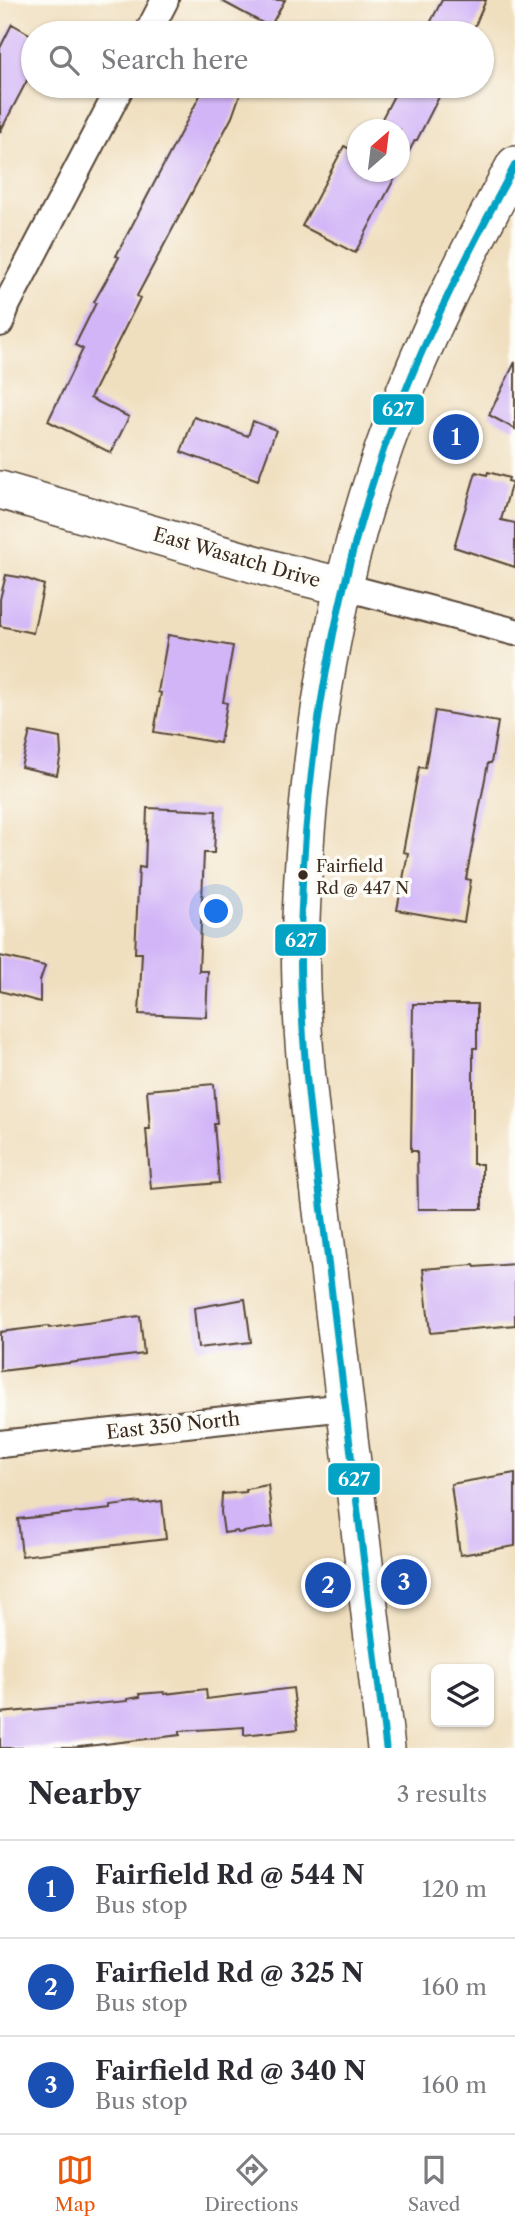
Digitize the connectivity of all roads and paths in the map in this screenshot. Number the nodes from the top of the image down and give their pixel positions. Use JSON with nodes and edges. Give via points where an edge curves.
{"nodes":[{"id":1,"x":165,"y":0,"type":"edge"},
{"id":2,"x":154,"y":21,"type":"edge"},
{"id":3,"x":115,"y":98,"type":"edge"},
{"id":4,"x":515,"y":165,"type":"edge"},
{"id":5,"x":0,"y":323,"type":"edge"},
{"id":6,"x":0,"y":490,"type":"edge"},
{"id":7,"x":345,"y":587,"type":"junction"},
{"id":8,"x":515,"y":632,"type":"edge"},
{"id":9,"x":346,"y":1407,"type":"junction"},
{"id":10,"x":0,"y":1444,"type":"edge"},
{"id":11,"x":386,"y":1748,"type":"edge"}],
"edges":[{"from":1,"to":2,"type":"street"},
{"from":3,"to":5,"type":"street"},
{"from":4,"to":7,"type":"main road","via":[[440,312],[393,423]]},
{"from":6,"to":7,"type":"main road","name":"East Wasatch Drive"},
{"from":7,"to":8,"type":"street","name":"East Wasatch Drive"},
{"from":7,"to":9,"type":"main road","via":[[312,772],[301,942],[308,1085]]},
{"from":9,"to":10,"type":"street","name":"East 350 North"},
{"from":9,"to":11,"type":"main road"}]}
